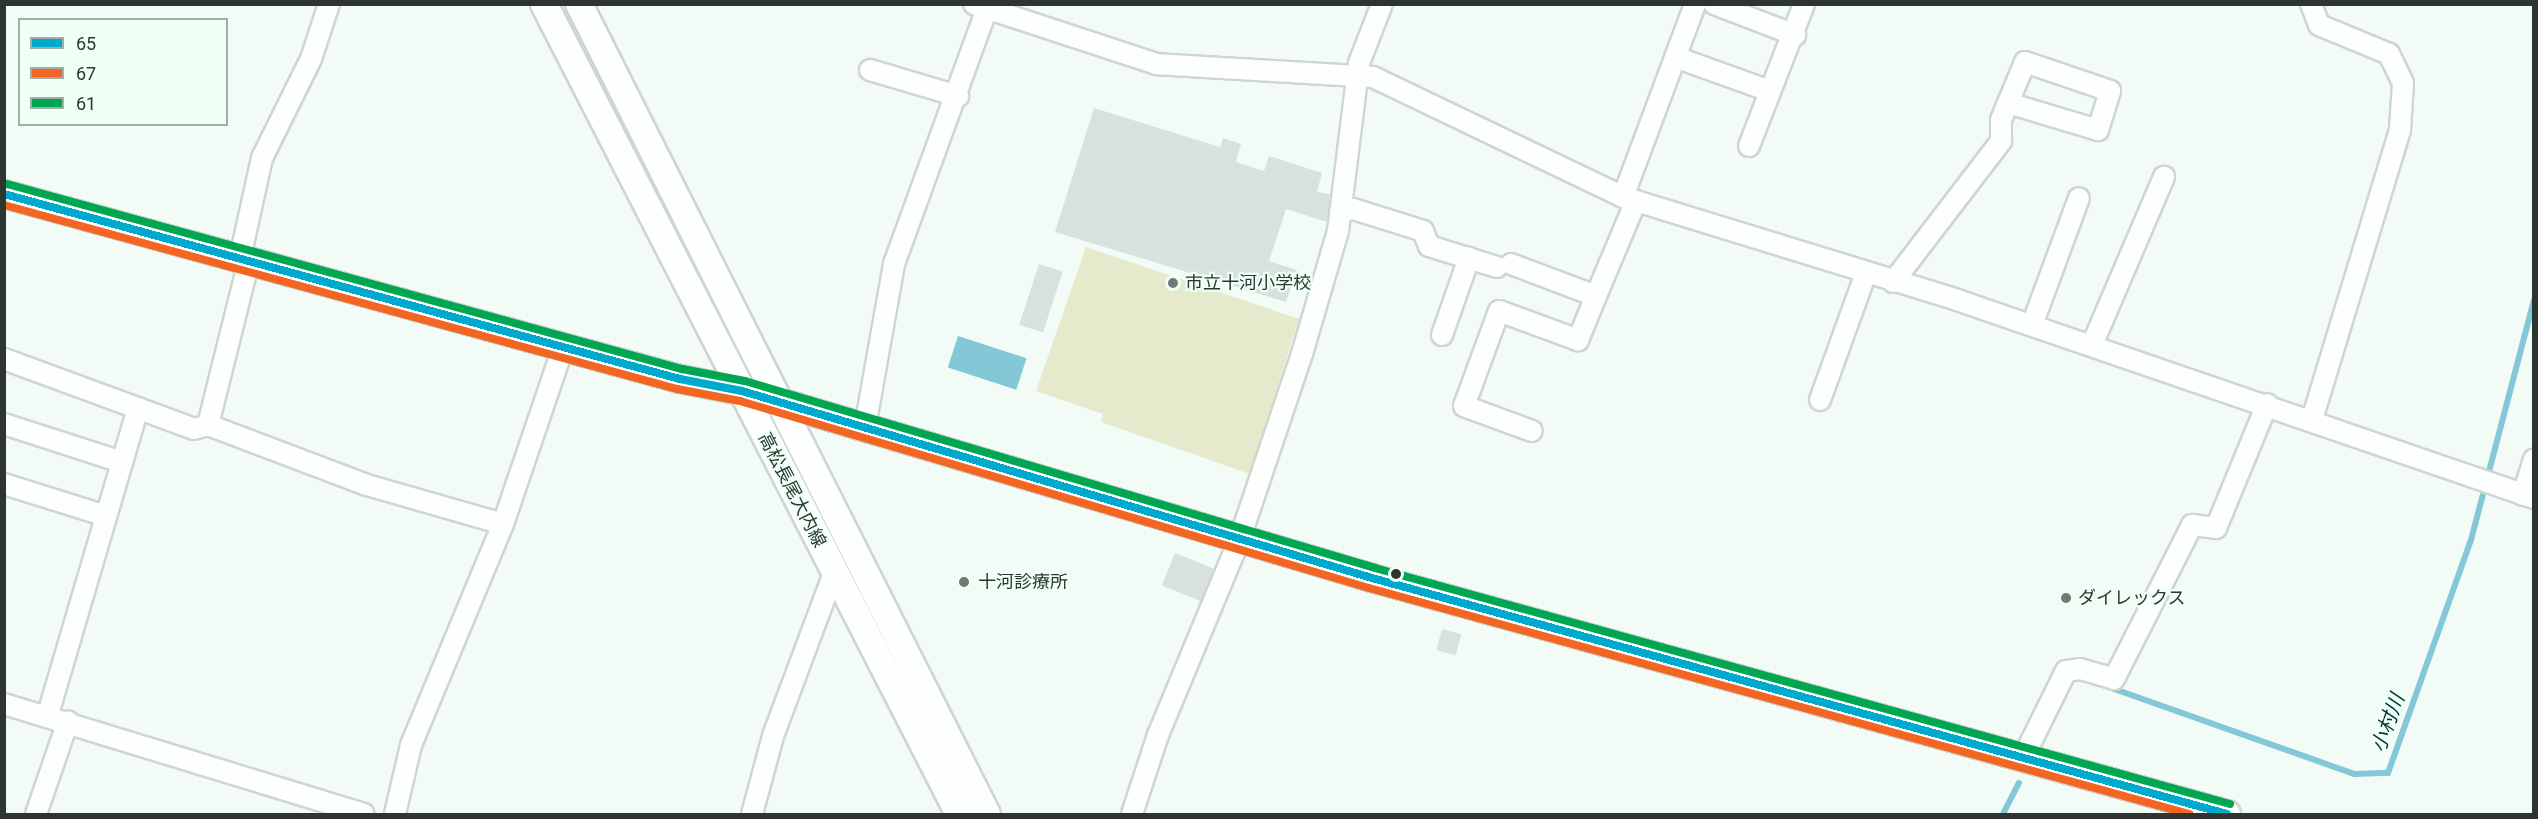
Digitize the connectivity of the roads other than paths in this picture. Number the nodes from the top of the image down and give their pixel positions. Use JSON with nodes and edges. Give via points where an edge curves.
{"nodes":[{"id":1,"x":329,"y":4,"type":"edge"},
{"id":2,"x":543,"y":4,"type":"edge"},
{"id":3,"x":579,"y":4,"type":"edge"},
{"id":4,"x":1382,"y":4,"type":"edge"},
{"id":5,"x":1695,"y":4,"type":"edge"},
{"id":6,"x":1714,"y":4,"type":"edge"},
{"id":7,"x":1804,"y":4,"type":"edge"},
{"id":8,"x":2311,"y":4,"type":"edge"},
{"id":9,"x":980,"y":7,"type":"edge"},
{"id":10,"x":1018,"y":12,"type":"edge"},
{"id":11,"x":1795,"y":35,"type":"junction"},
{"id":12,"x":1675,"y":57,"type":"junction"},
{"id":13,"x":870,"y":70,"type":"dead end"},
{"id":14,"x":1357,"y":76,"type":"junction"},
{"id":15,"x":1770,"y":91,"type":"junction"},
{"id":16,"x":958,"y":96,"type":"junction"},
{"id":17,"x":2008,"y":103,"type":"junction"},
{"id":18,"x":1749,"y":146,"type":"dead end"},
{"id":19,"x":2164,"y":177,"type":"dead end"},
{"id":20,"x":4,"y":194,"type":"edge"},
{"id":21,"x":2079,"y":198,"type":"dead end"},
{"id":22,"x":1629,"y":199,"type":"junction"},
{"id":23,"x":1340,"y":212,"type":"junction"},
{"id":24,"x":1468,"y":258,"type":"junction"},
{"id":25,"x":244,"y":260,"type":"junction"},
{"id":26,"x":1866,"y":273,"type":"junction"},
{"id":27,"x":1893,"y":282,"type":"junction"},
{"id":28,"x":1596,"y":296,"type":"junction"},
{"id":29,"x":2032,"y":325,"type":"junction"},
{"id":30,"x":1442,"y":335,"type":"dead end"},
{"id":31,"x":564,"y":345,"type":"junction"},
{"id":32,"x":2092,"y":345,"type":"junction"},
{"id":33,"x":4,"y":359,"type":"edge"},
{"id":34,"x":742,"y":391,"type":"junction"},
{"id":35,"x":1820,"y":400,"type":"dead end"},
{"id":36,"x":776,"y":401,"type":"junction"},
{"id":37,"x":2267,"y":404,"type":"junction"},
{"id":38,"x":138,"y":408,"type":"junction"},
{"id":39,"x":2312,"y":420,"type":"junction"},
{"id":40,"x":4,"y":424,"type":"edge"},
{"id":41,"x":208,"y":425,"type":"junction"},
{"id":42,"x":865,"y":427,"type":"junction"},
{"id":43,"x":1532,"y":431,"type":"dead end"},
{"id":44,"x":2534,"y":460,"type":"edge"},
{"id":45,"x":122,"y":462,"type":"junction"},
{"id":46,"x":4,"y":484,"type":"edge"},
{"id":47,"x":2528,"y":497,"type":"edge"},
{"id":48,"x":106,"y":516,"type":"junction"},
{"id":49,"x":503,"y":524,"type":"junction"},
{"id":50,"x":1240,"y":538,"type":"junction"},
{"id":51,"x":834,"y":573,"type":"junction"},
{"id":52,"x":4,"y":704,"type":"edge"},
{"id":53,"x":48,"y":714,"type":"junction"},
{"id":54,"x":68,"y":722,"type":"junction"},
{"id":55,"x":2023,"y":758,"type":"junction"},
{"id":56,"x":36,"y":814,"type":"edge"},
{"id":57,"x":364,"y":814,"type":"edge"},
{"id":58,"x":395,"y":814,"type":"edge"},
{"id":59,"x":752,"y":814,"type":"edge"},
{"id":60,"x":958,"y":814,"type":"edge"},
{"id":61,"x":987,"y":814,"type":"edge"},
{"id":62,"x":1132,"y":814,"type":"edge"},
{"id":63,"x":2228,"y":814,"type":"edge"}],
"edges":[{"from":1,"to":25,"type":"street","via":[[311,59],[262,158]]},
{"from":2,"to":34,"type":"main road","name":"高松長尾大内線"},
{"from":3,"to":36,"type":"main road","name":"高松長尾大内線"},
{"from":4,"to":14,"type":"street"},
{"from":5,"to":12,"type":"street"},
{"from":6,"to":11,"type":"street"},
{"from":7,"to":11,"type":"street"},
{"from":8,"to":39,"type":"street","via":[[2319,25],[2389,54],[2399,66],[2403,83],[2400,130]]},
{"from":9,"to":10,"type":"street"},
{"from":9,"to":16,"type":"street"},
{"from":10,"to":14,"type":"street","via":[[1156,64]]},
{"from":11,"to":15,"type":"street"},
{"from":12,"to":15,"type":"street"},
{"from":12,"to":22,"type":"street"},
{"from":13,"to":16,"type":"street"},
{"from":14,"to":22,"type":"street","via":[[1383,82]]},
{"from":14,"to":23,"type":"street"},
{"from":15,"to":18,"type":"street"},
{"from":16,"to":42,"type":"street","via":[[894,264]]},
{"from":17,"to":17,"type":"street","via":[[2025,62],[2110,91],[2098,130]]},
{"from":17,"to":27,"type":"street","via":[[2001,141]]},
{"from":19,"to":32,"type":"street"},
{"from":20,"to":25,"type":"main road"},
{"from":21,"to":29,"type":"street"},
{"from":22,"to":26,"type":"street"},
{"from":22,"to":28,"type":"street"},
{"from":23,"to":24,"type":"street","via":[[1353,209],[1423,231],[1429,246]]},
{"from":23,"to":50,"type":"street","via":[[1302,354]]},
{"from":24,"to":28,"type":"street"},
{"from":24,"to":30,"type":"street"},
{"from":25,"to":31,"type":"main road"},
{"from":25,"to":41,"type":"street"},
{"from":26,"to":27,"type":"street"},
{"from":26,"to":35,"type":"street"},
{"from":27,"to":29,"type":"street"},
{"from":28,"to":43,"type":"street","via":[[1578,340],[1499,311],[1464,406]]},
{"from":29,"to":32,"type":"street"},
{"from":31,"to":34,"type":"main road"},
{"from":31,"to":49,"type":"street"},
{"from":32,"to":37,"type":"street"},
{"from":33,"to":38,"type":"street"},
{"from":34,"to":36,"type":"main road"},
{"from":34,"to":51,"type":"main road","name":"高松長尾大内線"},
{"from":36,"to":42,"type":"main road"},
{"from":36,"to":61,"type":"main road","name":"高松長尾大内線"},
{"from":37,"to":39,"type":"street"},
{"from":37,"to":55,"type":"street","via":[[2216,528],[2192,525],[2114,679],[2066,671]]},
{"from":38,"to":41,"type":"street","via":[[194,429]]},
{"from":38,"to":45,"type":"street"},
{"from":39,"to":47,"type":"street"},
{"from":40,"to":45,"type":"street"},
{"from":41,"to":49,"type":"street","via":[[367,485]]},
{"from":42,"to":50,"type":"main road"},
{"from":44,"to":47,"type":"street"},
{"from":45,"to":48,"type":"street"},
{"from":46,"to":48,"type":"street"},
{"from":48,"to":53,"type":"street"},
{"from":49,"to":58,"type":"street","via":[[411,745]]},
{"from":50,"to":55,"type":"main road"},
{"from":50,"to":62,"type":"street","via":[[1158,735]]},
{"from":51,"to":59,"type":"street","via":[[773,736]]},
{"from":51,"to":60,"type":"main road","name":"高松長尾大内線"},
{"from":52,"to":53,"type":"street"},
{"from":53,"to":54,"type":"street"},
{"from":54,"to":56,"type":"street"},
{"from":54,"to":57,"type":"street"},
{"from":55,"to":63,"type":"main road"}]}
